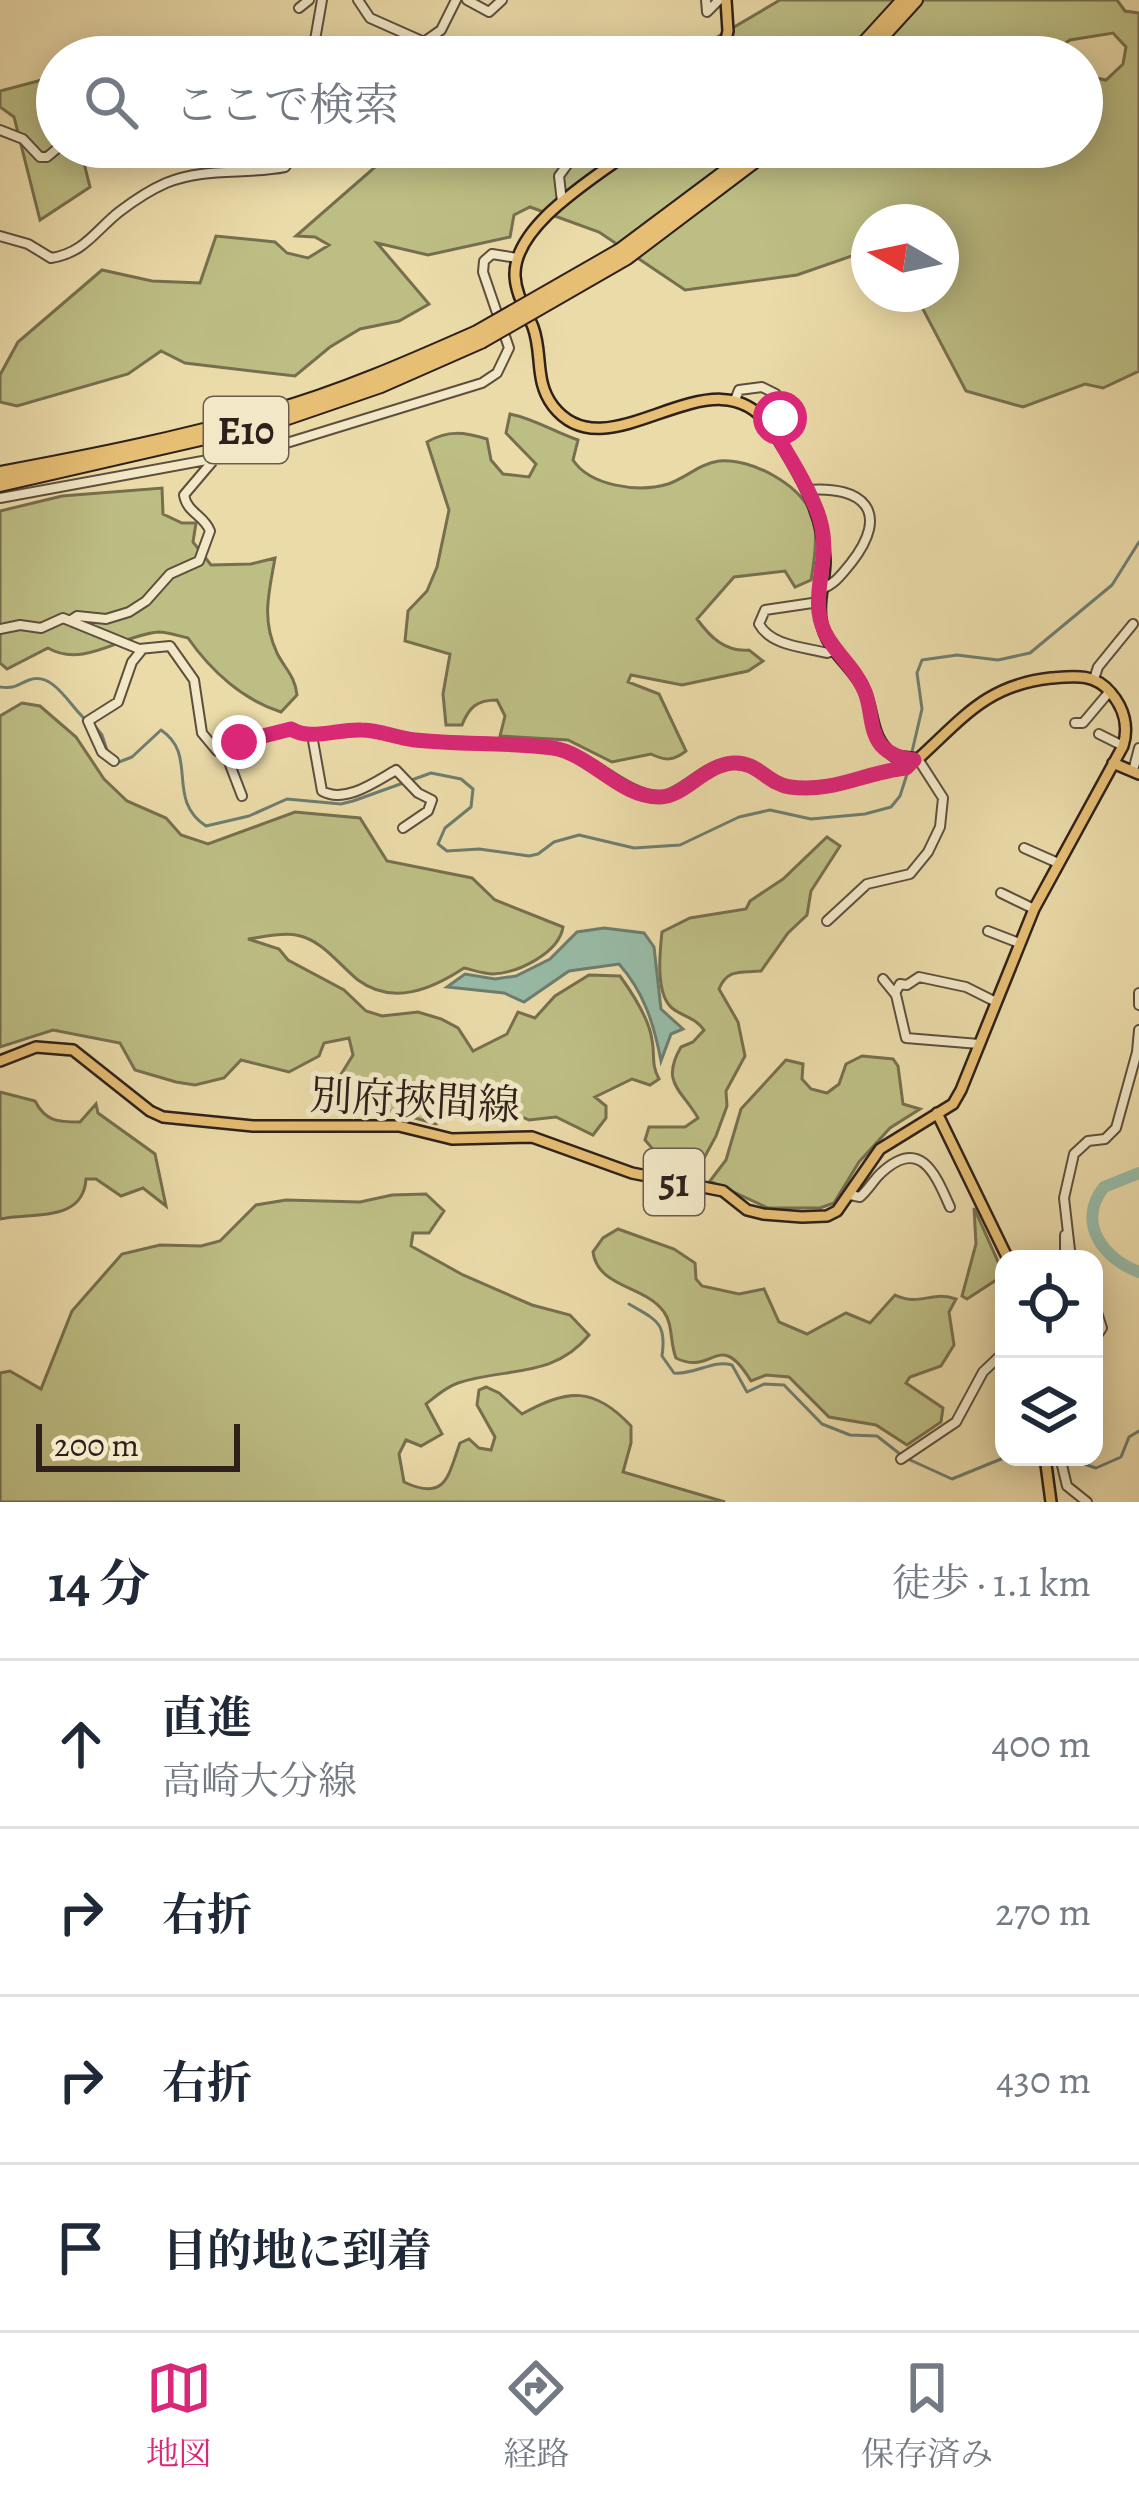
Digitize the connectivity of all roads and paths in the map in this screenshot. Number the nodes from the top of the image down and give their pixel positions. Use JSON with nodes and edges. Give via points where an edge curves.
{"nodes":[{"id":1,"x":309,"y":0,"type":"edge"},
{"id":2,"x":322,"y":0,"type":"edge"},
{"id":3,"x":358,"y":0,"type":"edge"},
{"id":4,"x":455,"y":0,"type":"edge"},
{"id":5,"x":467,"y":0,"type":"edge"},
{"id":6,"x":502,"y":0,"type":"edge"},
{"id":7,"x":706,"y":0,"type":"edge"},
{"id":8,"x":722,"y":0,"type":"edge"},
{"id":9,"x":903,"y":0,"type":"edge"},
{"id":10,"x":916,"y":0,"type":"edge"},
{"id":11,"x":298,"y":8,"type":"dead end"},
{"id":12,"x":316,"y":36,"type":"edge"},
{"id":13,"x":410,"y":36,"type":"edge"},
{"id":14,"x":432,"y":36,"type":"edge"},
{"id":15,"x":727,"y":36,"type":"edge"},
{"id":16,"x":870,"y":36,"type":"edge"},
{"id":17,"x":883,"y":36,"type":"edge"},
{"id":18,"x":0,"y":130,"type":"edge"},
{"id":19,"x":36,"y":153,"type":"edge"},
{"id":20,"x":276,"y":168,"type":"edge"},
{"id":21,"x":565,"y":168,"type":"edge"},
{"id":22,"x":608,"y":168,"type":"edge"},
{"id":23,"x":734,"y":168,"type":"edge"},
{"id":24,"x":563,"y":203,"type":"junction"},
{"id":25,"x":0,"y":236,"type":"edge"},
{"id":26,"x":517,"y":258,"type":"junction"},
{"id":27,"x":479,"y":337,"type":"junction"},
{"id":28,"x":735,"y":400,"type":"junction"},
{"id":29,"x":772,"y":428,"type":"junction"},
{"id":30,"x":213,"y":461,"type":"junction"},
{"id":31,"x":0,"y":473,"type":"edge"},
{"id":32,"x":0,"y":484,"type":"edge"},
{"id":33,"x":806,"y":490,"type":"junction"},
{"id":34,"x":0,"y":498,"type":"edge"},
{"id":35,"x":821,"y":589,"type":"junction"},
{"id":36,"x":819,"y":602,"type":"junction"},
{"id":37,"x":71,"y":620,"type":"junction"},
{"id":38,"x":1133,"y":624,"type":"dead end"},
{"id":39,"x":0,"y":629,"type":"edge"},
{"id":40,"x":142,"y":650,"type":"junction"},
{"id":41,"x":834,"y":651,"type":"junction"},
{"id":42,"x":1094,"y":680,"type":"junction"},
{"id":43,"x":1110,"y":691,"type":"junction"},
{"id":44,"x":1075,"y":723,"type":"dead end"},
{"id":45,"x":1099,"y":734,"type":"dead end"},
{"id":46,"x":312,"y":735,"type":"junction"},
{"id":47,"x":1123,"y":746,"type":"junction"},
{"id":48,"x":1139,"y":748,"type":"edge"},
{"id":49,"x":224,"y":749,"type":"junction"},
{"id":50,"x":916,"y":759,"type":"junction"},
{"id":51,"x":114,"y":761,"type":"dead end"},
{"id":52,"x":1113,"y":763,"type":"junction"},
{"id":53,"x":1136,"y":772,"type":"edge"},
{"id":54,"x":242,"y":796,"type":"dead end"},
{"id":55,"x":403,"y":828,"type":"dead end"},
{"id":56,"x":1024,"y":848,"type":"dead end"},
{"id":57,"x":1058,"y":863,"type":"junction"},
{"id":58,"x":1000,"y":893,"type":"dead end"},
{"id":59,"x":1034,"y":909,"type":"junction"},
{"id":60,"x":826,"y":921,"type":"dead end"},
{"id":61,"x":988,"y":931,"type":"dead end"},
{"id":62,"x":1019,"y":943,"type":"junction"},
{"id":63,"x":883,"y":979,"type":"dead end"},
{"id":64,"x":895,"y":993,"type":"junction"},
{"id":65,"x":1139,"y":993,"type":"edge"},
{"id":66,"x":996,"y":1002,"type":"junction"},
{"id":67,"x":1139,"y":1005,"type":"edge"},
{"id":68,"x":1139,"y":1030,"type":"edge"},
{"id":69,"x":979,"y":1044,"type":"junction"},
{"id":70,"x":0,"y":1061,"type":"edge"},
{"id":71,"x":937,"y":1113,"type":"junction"},
{"id":72,"x":850,"y":1195,"type":"junction"},
{"id":73,"x":950,"y":1208,"type":"dead end"},
{"id":74,"x":1004,"y":1250,"type":"edge"},
{"id":75,"x":1067,"y":1250,"type":"edge"},
{"id":76,"x":997,"y":1358,"type":"edge"},
{"id":77,"x":901,"y":1459,"type":"dead end"},
{"id":78,"x":1047,"y":1466,"type":"edge"},
{"id":79,"x":1062,"y":1466,"type":"edge"},
{"id":80,"x":1052,"y":1502,"type":"edge"},
{"id":81,"x":1087,"y":1502,"type":"edge"}],
"edges":[{"from":1,"to":11,"type":"street"},
{"from":2,"to":12,"type":"street"},
{"from":3,"to":13,"type":"street","via":[[370,18]]},
{"from":4,"to":14,"type":"street"},
{"from":5,"to":6,"type":"street","via":[[489,11]]},
{"from":7,"to":8,"type":"street","via":[[707,12]]},
{"from":8,"to":15,"type":"main road"},
{"from":9,"to":16,"type":"highway"},
{"from":10,"to":17,"type":"highway"},
{"from":18,"to":19,"type":"street"},
{"from":20,"to":25,"type":"street","via":[[202,172],[165,184],[63,256]]},
{"from":21,"to":24,"type":"street"},
{"from":22,"to":24,"type":"main road"},
{"from":23,"to":27,"type":"highway","number":"E10","bridge":true},
{"from":24,"to":26,"type":"main road","via":[[531,230]]},
{"from":26,"to":28,"type":"main road","via":[[540,382],[562,416],[603,428]]},
{"from":26,"to":30,"type":"street","via":[[492,254],[484,261],[508,337],[497,373],[377,418]]},
{"from":27,"to":31,"type":"highway","number":"E10","via":[[273,412]]},
{"from":27,"to":32,"type":"highway","number":"E10","via":[[381,386],[279,422]]},
{"from":28,"to":29,"type":"main road"},
{"from":28,"to":29,"type":"street","via":[[753,387],[776,394],[781,411]]},
{"from":29,"to":33,"type":"main road"},
{"from":30,"to":34,"type":"street"},
{"from":30,"to":37,"type":"street","via":[[184,495],[210,531],[199,561],[170,574],[129,612]]},
{"from":33,"to":35,"type":"main road","via":[[824,544]]},
{"from":33,"to":35,"type":"street","via":[[844,491],[870,513],[861,550]]},
{"from":35,"to":36,"type":"main road"},
{"from":36,"to":41,"type":"main road"},
{"from":36,"to":41,"type":"street","via":[[765,610],[760,630]]},
{"from":37,"to":39,"type":"street"},
{"from":37,"to":40,"type":"street"},
{"from":38,"to":42,"type":"street"},
{"from":40,"to":49,"type":"street","via":[[173,649],[194,680],[202,733]]},
{"from":40,"to":51,"type":"street","via":[[118,702],[91,718],[102,752]]},
{"from":41,"to":50,"type":"main road","via":[[863,688],[883,747]]},
{"from":42,"to":43,"type":"main road"},
{"from":42,"to":50,"type":"main road","via":[[1009,685]]},
{"from":43,"to":44,"type":"street"},
{"from":43,"to":47,"type":"main road","via":[[1125,718]]},
{"from":45,"to":47,"type":"street"},
{"from":46,"to":49,"type":"street","via":[[291,729]]},
{"from":46,"to":50,"type":"street","via":[[367,730],[559,749],[654,797],[729,763],[756,767],[788,787],[836,787]]},
{"from":46,"to":55,"type":"street","via":[[328,795],[345,796],[396,770],[432,800]]},
{"from":47,"to":52,"type":"main road"},
{"from":48,"to":53,"type":"street"},
{"from":49,"to":54,"type":"street"},
{"from":50,"to":60,"type":"street","via":[[943,798],[928,852],[910,874],[866,884]]},
{"from":52,"to":53,"type":"main road"},
{"from":52,"to":57,"type":"main road"},
{"from":56,"to":57,"type":"street"},
{"from":57,"to":59,"type":"main road"},
{"from":58,"to":59,"type":"street"},
{"from":59,"to":62,"type":"main road"},
{"from":61,"to":62,"type":"street"},
{"from":62,"to":66,"type":"main road"},
{"from":63,"to":64,"type":"street"},
{"from":64,"to":66,"type":"street","via":[[919,976]]},
{"from":64,"to":69,"type":"street","via":[[906,1038]]},
{"from":65,"to":67,"type":"street"},
{"from":66,"to":69,"type":"main road"},
{"from":68,"to":75,"type":"street","via":[[1115,1128],[1074,1154],[1064,1198]]},
{"from":69,"to":71,"type":"main road","via":[[961,1090]]},
{"from":70,"to":72,"type":"main road","name":"別府挾間線","number":"51","via":[[36,1047],[73,1050],[163,1117],[399,1126],[452,1139],[532,1137],[632,1173],[723,1191],[763,1214],[827,1216]]},
{"from":71,"to":72,"type":"main road","via":[[880,1148]]},
{"from":71,"to":74,"type":"main road"},
{"from":72,"to":73,"type":"street","via":[[860,1197],[885,1169],[920,1158]]},
{"from":76,"to":77,"type":"street","via":[[956,1422]]},
{"from":78,"to":80,"type":"main road"},
{"from":79,"to":81,"type":"street","via":[[1067,1486]]}]}
